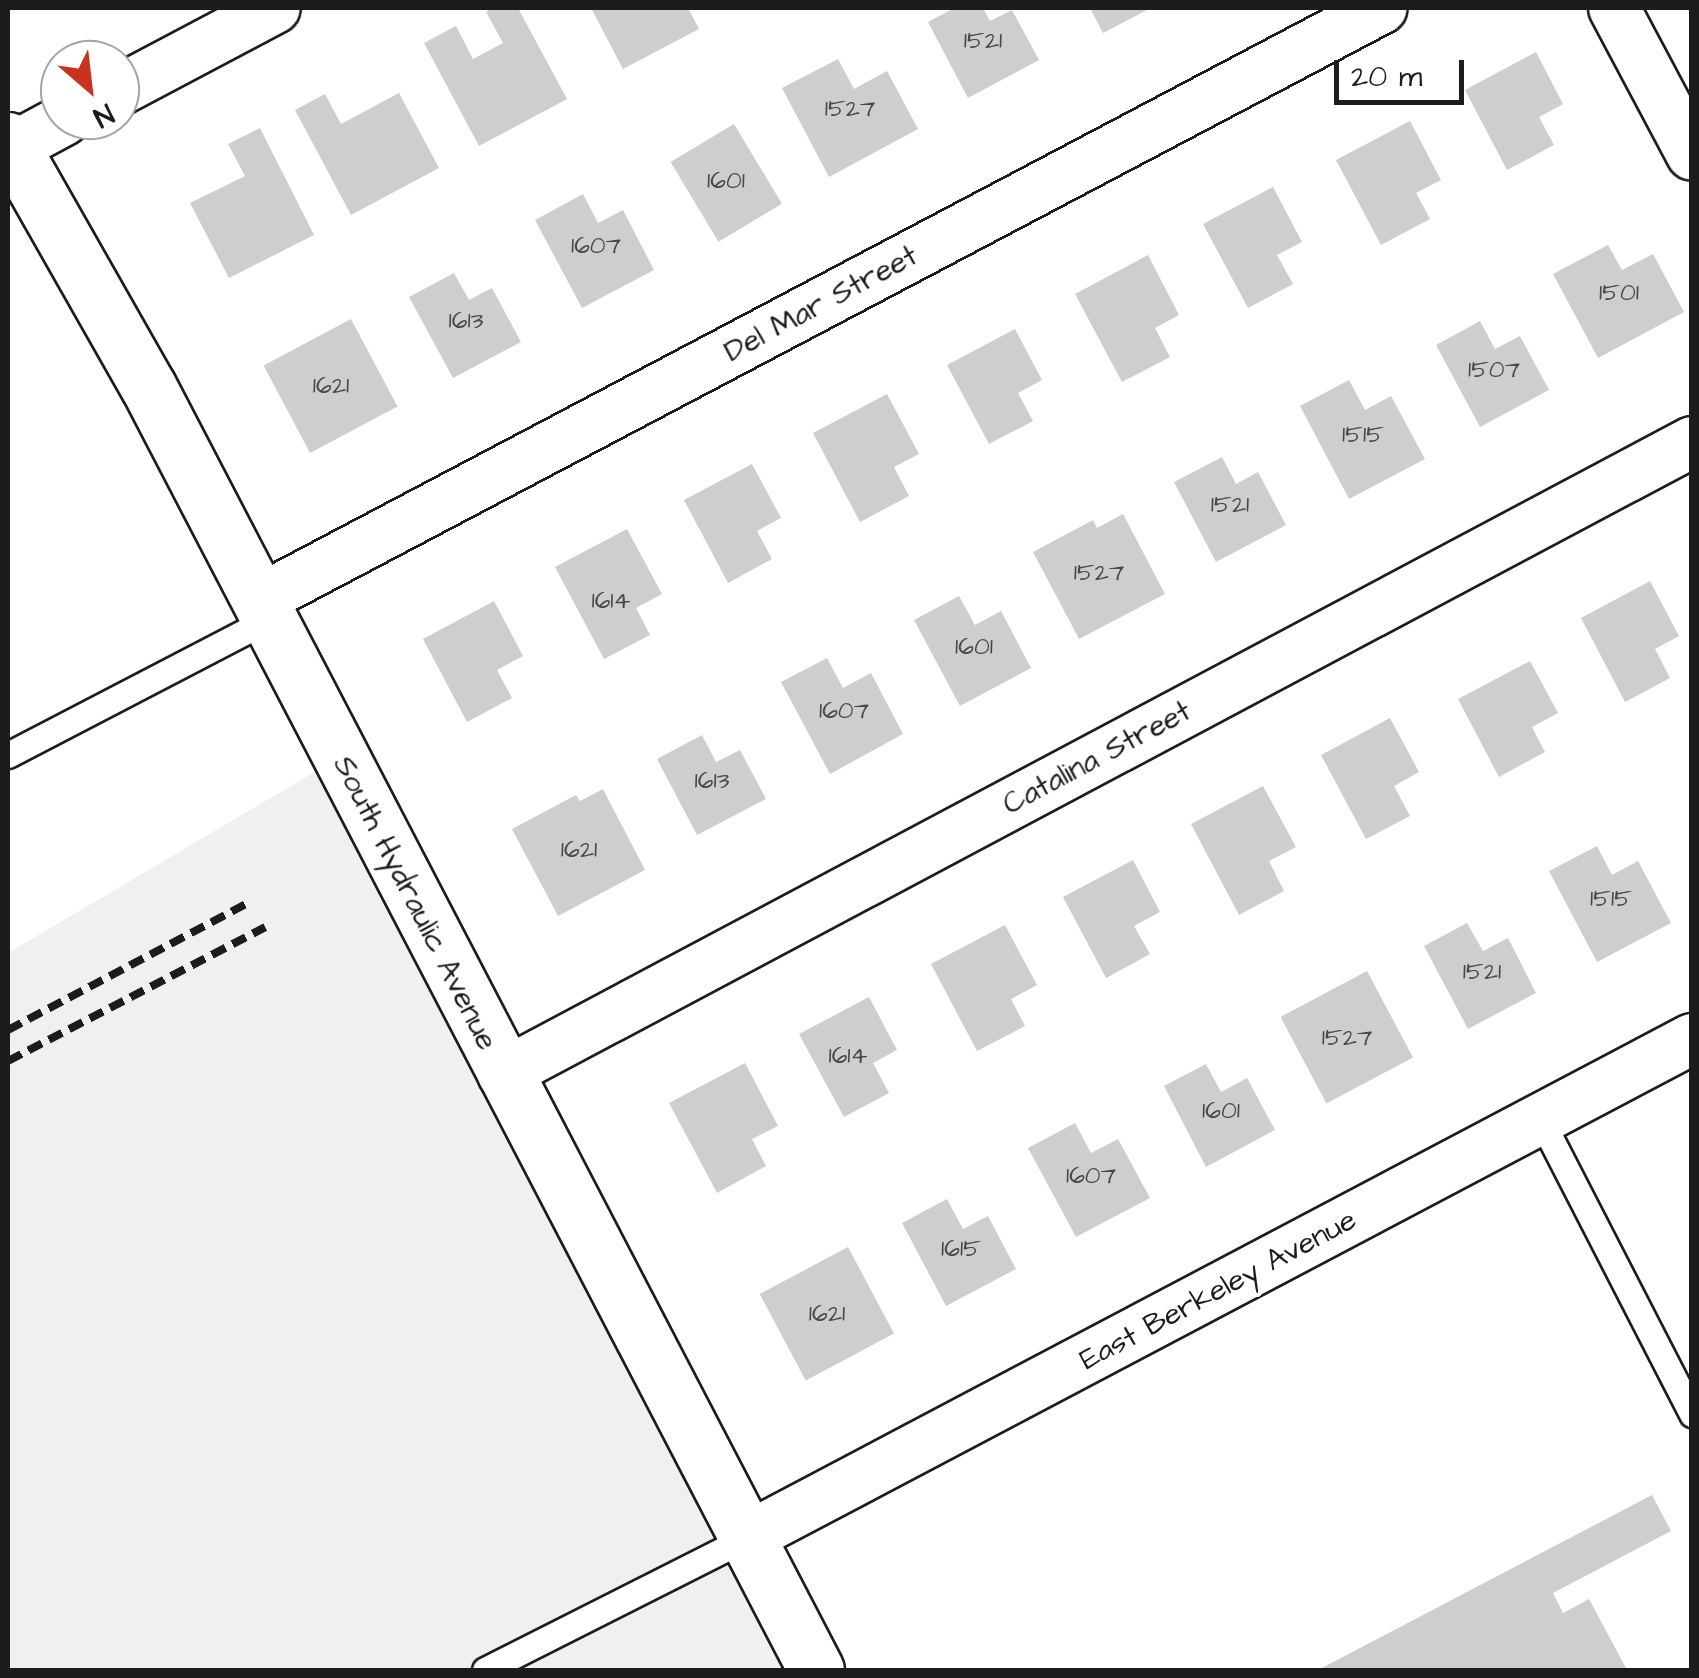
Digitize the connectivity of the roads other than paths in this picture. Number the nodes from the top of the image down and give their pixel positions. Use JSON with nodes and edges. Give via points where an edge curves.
{"nodes":[{"id":1,"x":274,"y":8,"type":"edge"},
{"id":2,"x":1382,"y":8,"type":"edge"},
{"id":3,"x":1614,"y":8,"type":"edge"},
{"id":4,"x":140,"y":79,"type":"edge"},
{"id":5,"x":40,"y":131,"type":"edge"},
{"id":6,"x":9,"y":146,"type":"edge"},
{"id":7,"x":1692,"y":154,"type":"edge"},
{"id":8,"x":1692,"y":442,"type":"edge"},
{"id":9,"x":264,"y":610,"type":"junction"},
{"id":10,"x":8,"y":755,"type":"edge"},
{"id":11,"x":1692,"y":1039,"type":"edge"},
{"id":12,"x":503,"y":1074,"type":"junction"},
{"id":13,"x":1541,"y":1120,"type":"junction"},
{"id":14,"x":1692,"y":1414,"type":"edge"},
{"id":15,"x":744,"y":1539,"type":"junction"},
{"id":16,"x":485,"y":1670,"type":"edge"},
{"id":17,"x":816,"y":1670,"type":"edge"}],
"edges":[{"from":1,"to":4,"type":"street"},
{"from":2,"to":9,"type":"street","name":"Del Mar Street"},
{"from":3,"to":7,"type":"street"},
{"from":5,"to":6,"type":"street"},
{"from":6,"to":9,"type":"street","name":"South Hydraulic Avenue","via":[[148,386]]},
{"from":8,"to":12,"type":"street","name":"Catalina Street"},
{"from":9,"to":10,"type":"lane"},
{"from":9,"to":12,"type":"street","name":"South Hydraulic Avenue"},
{"from":11,"to":13,"type":"street","name":"East Berkeley Avenue"},
{"from":12,"to":15,"type":"street","name":"South Hydraulic Avenue"},
{"from":13,"to":14,"type":"lane"},
{"from":13,"to":15,"type":"street","name":"East Berkeley Avenue"},
{"from":15,"to":16,"type":"lane"},
{"from":15,"to":17,"type":"street","name":"South Hydraulic Avenue"}]}
